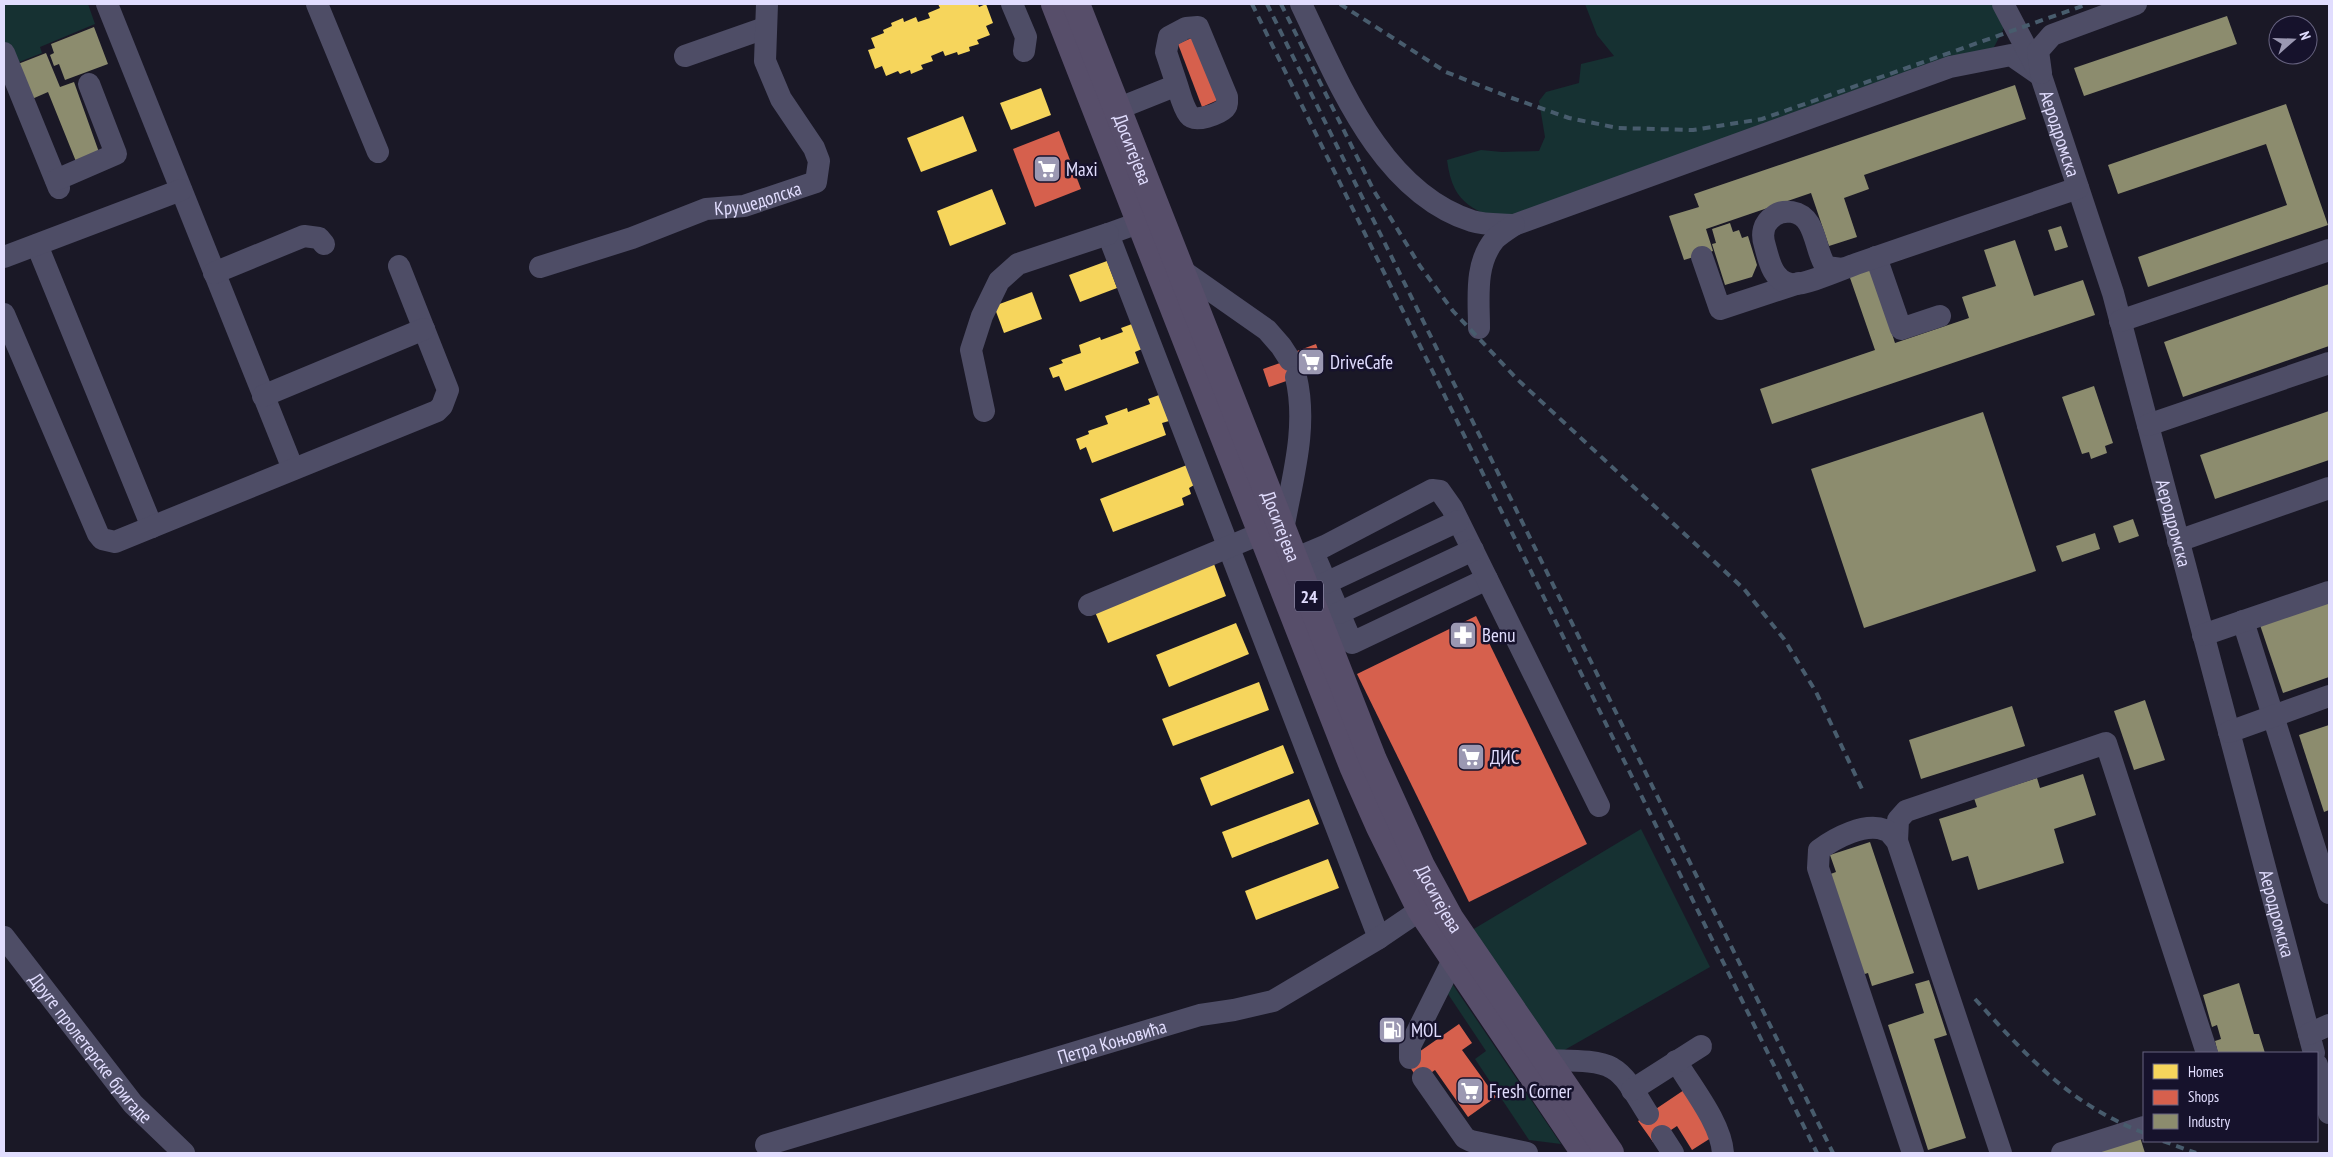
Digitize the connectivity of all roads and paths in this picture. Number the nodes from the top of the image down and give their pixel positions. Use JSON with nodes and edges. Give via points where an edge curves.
{"nodes":[{"id":1,"x":107,"y":4,"type":"edge"},
{"id":2,"x":317,"y":4,"type":"edge"},
{"id":3,"x":767,"y":4,"type":"edge"},
{"id":4,"x":1012,"y":4,"type":"edge"},
{"id":5,"x":1055,"y":4,"type":"edge"},
{"id":6,"x":1076,"y":4,"type":"edge"},
{"id":7,"x":1301,"y":4,"type":"edge"},
{"id":8,"x":2003,"y":4,"type":"edge"},
{"id":9,"x":2136,"y":4,"type":"edge"},
{"id":10,"x":766,"y":28,"type":"junction"},
{"id":11,"x":1024,"y":51,"type":"dead end"},
{"id":12,"x":4,"y":53,"type":"edge"},
{"id":13,"x":684,"y":56,"type":"dead end"},
{"id":14,"x":2042,"y":76,"type":"junction"},
{"id":15,"x":89,"y":84,"type":"dead end"},
{"id":16,"x":1177,"y":85,"type":"dead end"},
{"id":17,"x":1117,"y":109,"type":"junction"},
{"id":18,"x":378,"y":152,"type":"dead end"},
{"id":19,"x":2078,"y":188,"type":"junction"},
{"id":20,"x":181,"y":190,"type":"junction"},
{"id":21,"x":1150,"y":219,"type":"junction"},
{"id":22,"x":1514,"y":225,"type":"junction"},
{"id":23,"x":1108,"y":234,"type":"junction"},
{"id":24,"x":324,"y":244,"type":"dead end"},
{"id":25,"x":37,"y":245,"type":"junction"},
{"id":26,"x":2329,"y":250,"type":"edge"},
{"id":27,"x":1702,"y":256,"type":"dead end"},
{"id":28,"x":4,"y":257,"type":"edge"},
{"id":29,"x":1876,"y":257,"type":"junction"},
{"id":30,"x":399,"y":266,"type":"dead end"},
{"id":31,"x":540,"y":267,"type":"dead end"},
{"id":32,"x":1180,"y":269,"type":"junction"},
{"id":33,"x":1842,"y":269,"type":"junction"},
{"id":34,"x":214,"y":273,"type":"junction"},
{"id":35,"x":1799,"y":284,"type":"junction"},
{"id":36,"x":4,"y":314,"type":"edge"},
{"id":37,"x":1940,"y":316,"type":"dead end"},
{"id":38,"x":2120,"y":321,"type":"junction"},
{"id":39,"x":1480,"y":328,"type":"dead end"},
{"id":40,"x":424,"y":329,"type":"junction"},
{"id":41,"x":2329,"y":363,"type":"edge"},
{"id":42,"x":263,"y":396,"type":"junction"},
{"id":43,"x":984,"y":411,"type":"dead end"},
{"id":44,"x":2148,"y":425,"type":"junction"},
{"id":45,"x":292,"y":469,"type":"junction"},
{"id":46,"x":2329,"y":488,"type":"edge"},
{"id":47,"x":1458,"y":521,"type":"junction"},
{"id":48,"x":152,"y":527,"type":"junction"},
{"id":49,"x":1272,"y":532,"type":"junction"},
{"id":50,"x":2178,"y":541,"type":"junction"},
{"id":51,"x":1228,"y":548,"type":"junction"},
{"id":52,"x":1473,"y":550,"type":"junction"},
{"id":53,"x":1294,"y":560,"type":"junction"},
{"id":54,"x":1487,"y":578,"type":"junction"},
{"id":55,"x":1326,"y":583,"type":"junction"},
{"id":56,"x":2329,"y":592,"type":"edge"},
{"id":57,"x":1089,"y":605,"type":"dead end"},
{"id":58,"x":1339,"y":613,"type":"junction"},
{"id":59,"x":2243,"y":621,"type":"junction"},
{"id":60,"x":2203,"y":635,"type":"junction"},
{"id":61,"x":2329,"y":696,"type":"edge"},
{"id":62,"x":2274,"y":716,"type":"junction"},
{"id":63,"x":2229,"y":732,"type":"junction"},
{"id":64,"x":1599,"y":806,"type":"dead end"},
{"id":65,"x":2320,"y":831,"type":"edge"},
{"id":66,"x":1896,"y":841,"type":"junction"},
{"id":67,"x":2329,"y":893,"type":"edge"},
{"id":68,"x":1430,"y":904,"type":"junction"},
{"id":69,"x":4,"y":937,"type":"edge"},
{"id":70,"x":1379,"y":938,"type":"junction"},
{"id":71,"x":1453,"y":960,"type":"junction"},
{"id":72,"x":2329,"y":1025,"type":"edge"},
{"id":73,"x":1701,"y":1046,"type":"dead end"},
{"id":74,"x":2207,"y":1052,"type":"edge"},
{"id":75,"x":2313,"y":1052,"type":"edge"},
{"id":76,"x":2318,"y":1052,"type":"edge"},
{"id":77,"x":1410,"y":1058,"type":"dead end"},
{"id":78,"x":1547,"y":1060,"type":"junction"},
{"id":79,"x":1676,"y":1062,"type":"junction"},
{"id":80,"x":2318,"y":1070,"type":"edge"},
{"id":81,"x":1423,"y":1078,"type":"dead end"},
{"id":82,"x":1632,"y":1090,"type":"junction"},
{"id":83,"x":2329,"y":1112,"type":"edge"},
{"id":84,"x":1648,"y":1114,"type":"dead end"},
{"id":85,"x":2143,"y":1127,"type":"edge"},
{"id":86,"x":766,"y":1145,"type":"dead end"},
{"id":87,"x":184,"y":1153,"type":"edge"},
{"id":88,"x":1526,"y":1153,"type":"edge"},
{"id":89,"x":1585,"y":1153,"type":"edge"},
{"id":90,"x":1610,"y":1153,"type":"edge"},
{"id":91,"x":1723,"y":1153,"type":"edge"},
{"id":92,"x":1913,"y":1153,"type":"edge"},
{"id":93,"x":2001,"y":1153,"type":"edge"},
{"id":94,"x":2062,"y":1153,"type":"edge"}],
"edges":[{"from":1,"to":20,"type":"street"},
{"from":2,"to":18,"type":"street"},
{"from":3,"to":10,"type":"street","name":"Крушедолска"},
{"from":4,"to":11,"type":"street","via":[[1026,37]]},
{"from":5,"to":21,"type":"main road","name":"Доситејева","number":"24"},
{"from":6,"to":17,"type":"main road","name":"Доситејева","number":"24"},
{"from":7,"to":22,"type":"street","via":[[1345,97],[1379,149],[1406,182],[1434,204],[1474,222]]},
{"from":8,"to":14,"type":"street","name":"Аеродромска"},
{"from":9,"to":14,"type":"street","via":[[2052,35],[2038,51]]},
{"from":10,"to":13,"type":"street"},
{"from":10,"to":31,"type":"street","name":"Крушедолска","via":[[765,61],[781,99],[814,148],[819,161],[816,182],[744,206],[706,209],[632,238]]},
{"from":12,"to":15,"type":"street","via":[[58,184],[116,154]]},
{"from":14,"to":19,"type":"street","name":"Аеродромска"},
{"from":14,"to":22,"type":"street","via":[[2011,55],[1950,67]]},
{"from":16,"to":17,"type":"street"},
{"from":17,"to":21,"type":"main road","name":"Доситејева","number":"24"},
{"from":19,"to":29,"type":"street"},
{"from":19,"to":38,"type":"street","name":"Аеродромска"},
{"from":20,"to":25,"type":"street"},
{"from":20,"to":34,"type":"street"},
{"from":21,"to":23,"type":"street"},
{"from":21,"to":32,"type":"main road","name":"Доситејева","number":"24"},
{"from":21,"to":49,"type":"main road","name":"Доситејева","number":"24"},
{"from":22,"to":39,"type":"street","via":[[1496,238],[1485,255],[1480,272]]},
{"from":23,"to":43,"type":"street","via":[[1018,264],[999,281],[982,316],[971,350]]},
{"from":23,"to":51,"type":"street"},
{"from":24,"to":34,"type":"street","via":[[319,238],[304,236]]},
{"from":25,"to":28,"type":"street"},
{"from":25,"to":48,"type":"street"},
{"from":26,"to":38,"type":"street"},
{"from":27,"to":35,"type":"street","via":[[1720,310]]},
{"from":29,"to":33,"type":"street"},
{"from":29,"to":37,"type":"street","via":[[1901,329]]},
{"from":30,"to":40,"type":"street"},
{"from":32,"to":49,"type":"main road","name":"Доситејева","number":"24"},
{"from":32,"to":49,"type":"street","via":[[1267,330],[1281,346],[1293,368],[1300,397],[1301,432]]},
{"from":33,"to":35,"type":"street"},
{"from":33,"to":35,"type":"street","via":[[1826,267],[1804,217],[1796,213],[1779,213],[1766,223],[1763,239],[1777,276],[1791,284]]},
{"from":34,"to":42,"type":"street"},
{"from":36,"to":48,"type":"street","via":[[98,534],[102,539],[115,542]]},
{"from":38,"to":44,"type":"street","name":"Аеродромска"},
{"from":40,"to":42,"type":"street"},
{"from":40,"to":45,"type":"street","via":[[448,390],[442,406],[437,411]]},
{"from":41,"to":44,"type":"street"},
{"from":42,"to":45,"type":"street"},
{"from":44,"to":50,"type":"street","name":"Аеродромска"},
{"from":45,"to":48,"type":"street"},
{"from":46,"to":50,"type":"street"},
{"from":47,"to":52,"type":"street"},
{"from":47,"to":53,"type":"street","via":[[1444,495],[1432,490]]},
{"from":47,"to":55,"type":"street"},
{"from":49,"to":51,"type":"street"},
{"from":49,"to":53,"type":"main road","name":"Доситејева","number":"24"},
{"from":50,"to":60,"type":"street","name":"Аеродромска"},
{"from":51,"to":57,"type":"street"},
{"from":51,"to":70,"type":"street"},
{"from":52,"to":54,"type":"street"},
{"from":52,"to":58,"type":"street"},
{"from":53,"to":55,"type":"street"},
{"from":53,"to":68,"type":"main road","name":"Доситејева","number":"24","via":[[1353,766],[1380,827]]},
{"from":54,"to":58,"type":"street","via":[[1353,643]]},
{"from":54,"to":64,"type":"street"},
{"from":55,"to":58,"type":"street"},
{"from":56,"to":59,"type":"street"},
{"from":59,"to":60,"type":"street"},
{"from":59,"to":62,"type":"street"},
{"from":60,"to":63,"type":"street","name":"Аеродромска"},
{"from":61,"to":62,"type":"street"},
{"from":62,"to":63,"type":"street"},
{"from":62,"to":65,"type":"street"},
{"from":63,"to":75,"type":"street","name":"Аеродромска"},
{"from":65,"to":67,"type":"street"},
{"from":66,"to":74,"type":"street","via":[[1898,820],[1906,811],[2106,743]]},
{"from":66,"to":92,"type":"street","via":[[1887,830],[1871,827],[1832,840],[1819,850],[1818,868]]},
{"from":66,"to":93,"type":"street"},
{"from":68,"to":70,"type":"street","name":"Петра Коњовића"},
{"from":68,"to":71,"type":"main road","name":"Доситејева","number":"24"},
{"from":68,"to":78,"type":"main road","name":"Доситејева","number":"24","via":[[1450,919]]},
{"from":69,"to":87,"type":"street","name":"Друге пролетерске бригаде","via":[[133,1104]]},
{"from":70,"to":86,"type":"street","name":"Петра Коњовића","via":[[1268,1003],[1200,1015]]},
{"from":71,"to":77,"type":"street","via":[[1410,1046]]},
{"from":71,"to":89,"type":"main road","name":"Доситејева","number":"24"},
{"from":72,"to":76,"type":"street"},
{"from":73,"to":79,"type":"street"},
{"from":78,"to":82,"type":"street","via":[[1600,1063],[1613,1068]]},
{"from":78,"to":90,"type":"main road","name":"Доситејева","number":"24"},
{"from":79,"to":82,"type":"street"},
{"from":79,"to":91,"type":"street","via":[[1718,1128]]},
{"from":80,"to":83,"type":"street","name":"Аеродромска"},
{"from":81,"to":88,"type":"street","via":[[1465,1138]]},
{"from":82,"to":84,"type":"street"},
{"from":85,"to":94,"type":"street"}]}
